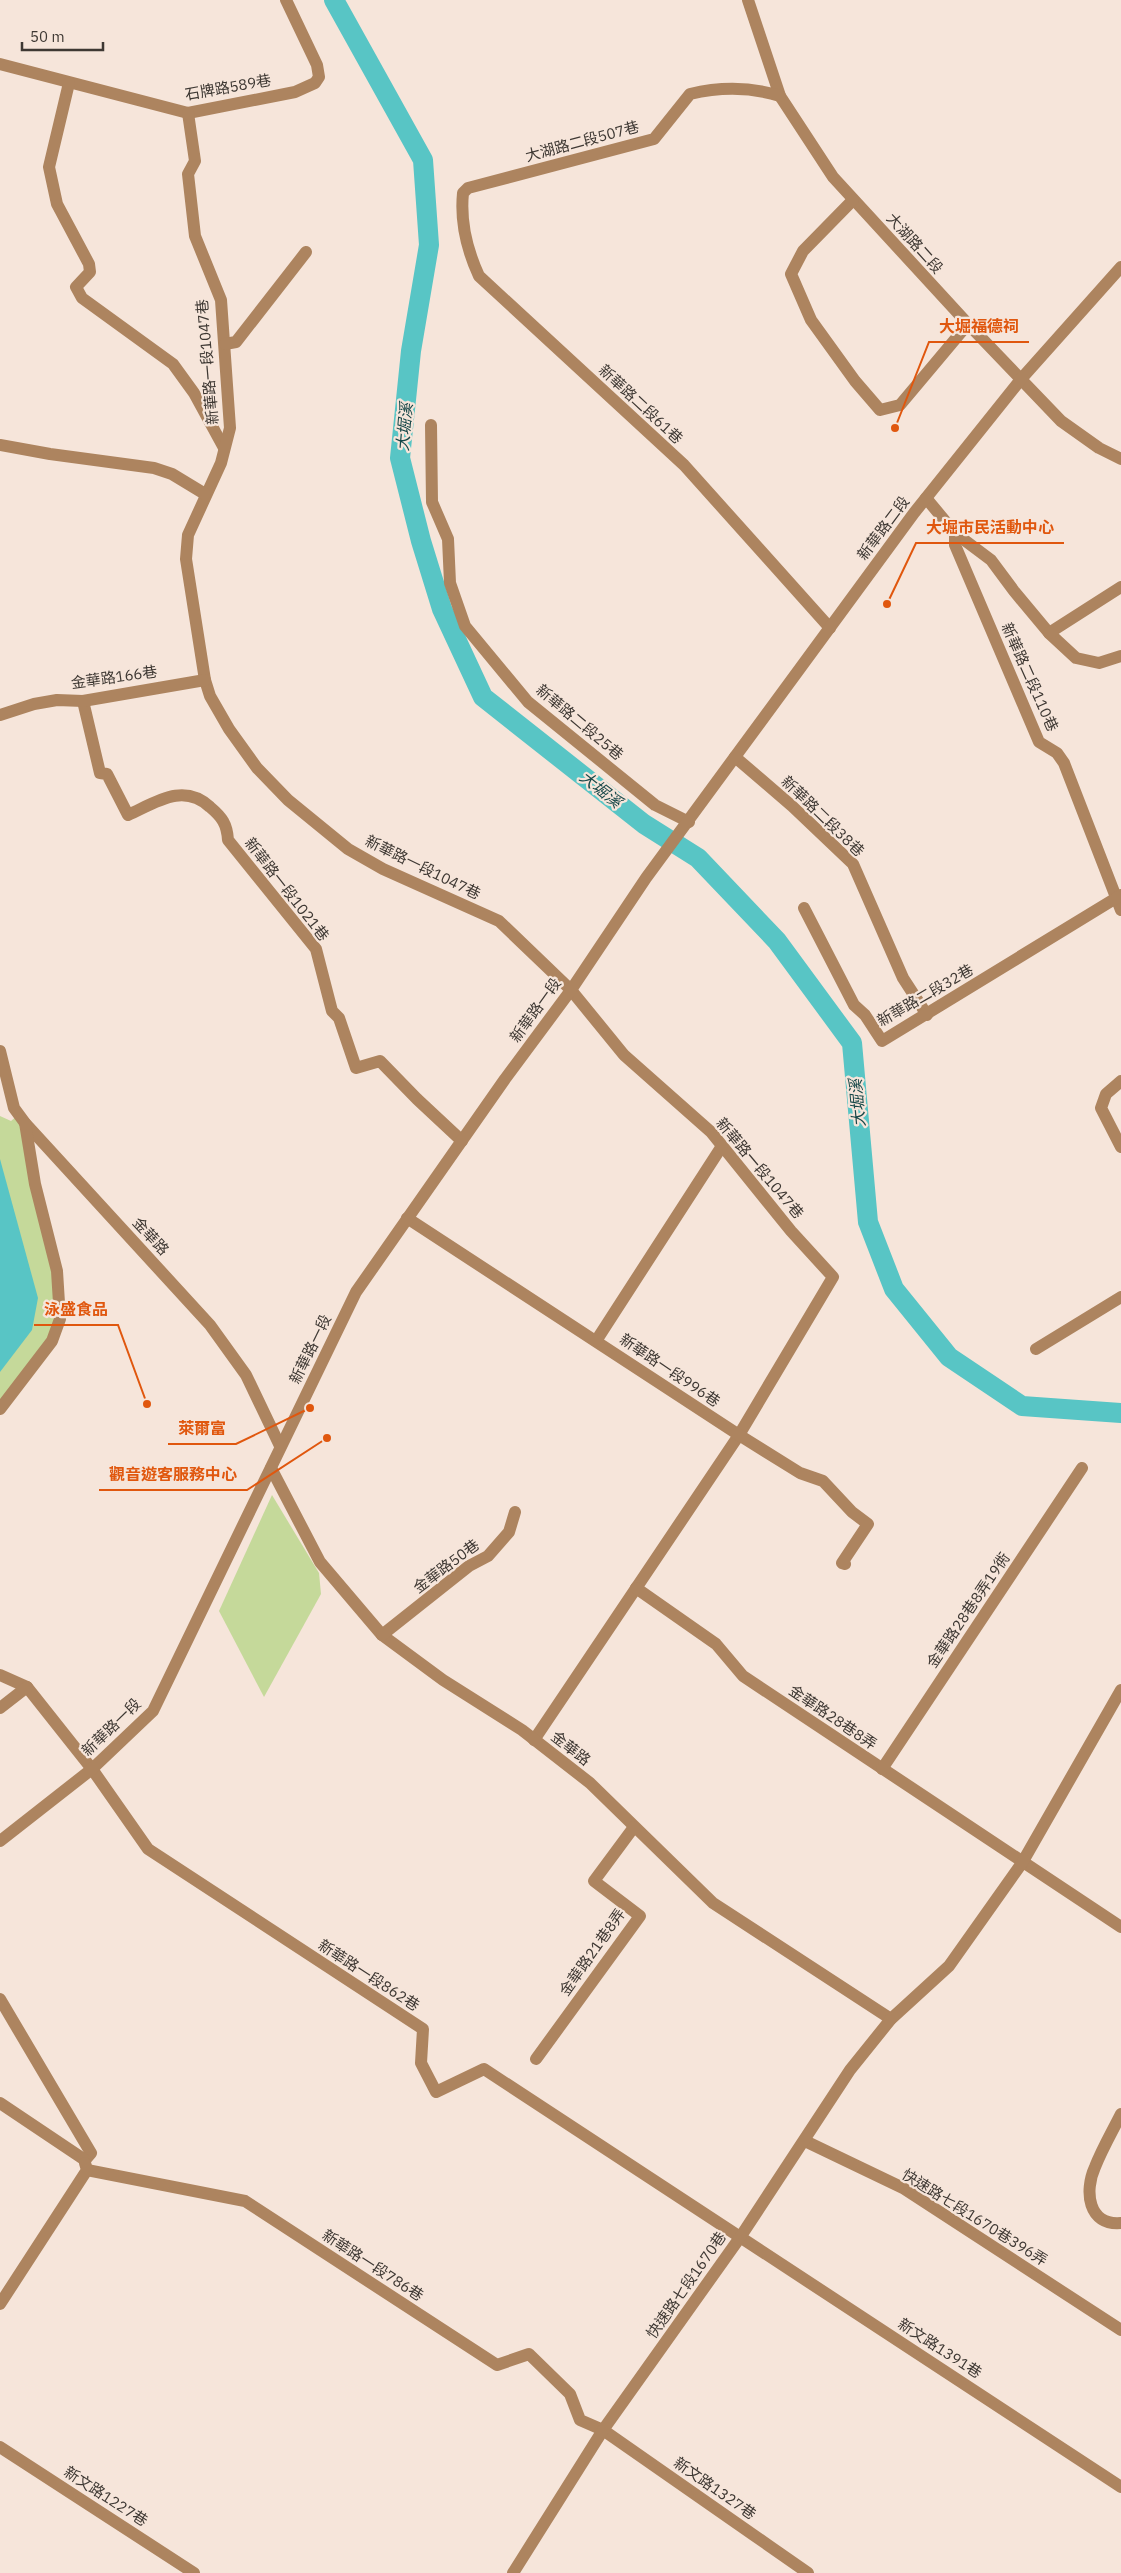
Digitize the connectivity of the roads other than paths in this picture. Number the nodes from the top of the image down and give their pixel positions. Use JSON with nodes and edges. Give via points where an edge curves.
{"nodes":[{"id":1,"x":286,"y":0,"type":"edge"},
{"id":2,"x":748,"y":0,"type":"edge"},
{"id":3,"x":0,"y":64,"type":"edge"},
{"id":4,"x":70,"y":83,"type":"junction"},
{"id":5,"x":780,"y":96,"type":"junction"},
{"id":6,"x":188,"y":114,"type":"junction"},
{"id":7,"x":463,"y":193,"type":"joint"},
{"id":8,"x":854,"y":200,"type":"junction"},
{"id":9,"x":306,"y":252,"type":"dead end"},
{"id":10,"x":1121,"y":267,"type":"edge"},
{"id":11,"x":968,"y":324,"type":"junction"},
{"id":12,"x":225,"y":344,"type":"junction"},
{"id":13,"x":1022,"y":378,"type":"junction"},
{"id":14,"x":431,"y":425,"type":"dead end"},
{"id":15,"x":0,"y":445,"type":"edge"},
{"id":16,"x":224,"y":448,"type":"junction"},
{"id":17,"x":1121,"y":459,"type":"edge"},
{"id":18,"x":205,"y":494,"type":"junction"},
{"id":19,"x":926,"y":498,"type":"junction"},
{"id":20,"x":955,"y":533,"type":"junction"},
{"id":21,"x":1121,"y":587,"type":"edge"},
{"id":22,"x":830,"y":628,"type":"junction"},
{"id":23,"x":1049,"y":633,"type":"junction"},
{"id":24,"x":1121,"y":656,"type":"edge"},
{"id":25,"x":205,"y":680,"type":"junction"},
{"id":26,"x":83,"y":701,"type":"junction"},
{"id":27,"x":0,"y":716,"type":"edge"},
{"id":28,"x":735,"y":758,"type":"junction"},
{"id":29,"x":689,"y":822,"type":"junction"},
{"id":30,"x":1119,"y":901,"type":"edge"},
{"id":31,"x":804,"y":908,"type":"dead end"},
{"id":32,"x":571,"y":990,"type":"junction"},
{"id":33,"x":928,"y":1015,"type":"junction"},
{"id":34,"x":0,"y":1051,"type":"edge"},
{"id":35,"x":1121,"y":1081,"type":"edge"},
{"id":36,"x":0,"y":1096,"type":"edge"},
{"id":37,"x":14,"y":1108,"type":"junction"},
{"id":38,"x":25,"y":1123,"type":"junction"},
{"id":39,"x":462,"y":1141,"type":"junction"},
{"id":40,"x":722,"y":1146,"type":"junction"},
{"id":41,"x":1121,"y":1147,"type":"edge"},
{"id":42,"x":407,"y":1218,"type":"junction"},
{"id":43,"x":1121,"y":1297,"type":"edge"},
{"id":44,"x":596,"y":1341,"type":"junction"},
{"id":45,"x":1036,"y":1348,"type":"dead end"},
{"id":46,"x":0,"y":1409,"type":"edge"},
{"id":47,"x":739,"y":1435,"type":"junction"},
{"id":48,"x":280,"y":1446,"type":"junction"},
{"id":49,"x":271,"y":1468,"type":"junction"},
{"id":50,"x":1082,"y":1468,"type":"dead end"},
{"id":51,"x":515,"y":1512,"type":"dead end"},
{"id":52,"x":844,"y":1564,"type":"dead end"},
{"id":53,"x":636,"y":1588,"type":"junction"},
{"id":54,"x":382,"y":1635,"type":"junction"},
{"id":55,"x":0,"y":1675,"type":"edge"},
{"id":56,"x":27,"y":1687,"type":"junction"},
{"id":57,"x":1121,"y":1690,"type":"edge"},
{"id":58,"x":0,"y":1708,"type":"edge"},
{"id":59,"x":534,"y":1740,"type":"junction"},
{"id":60,"x":92,"y":1769,"type":"junction"},
{"id":61,"x":882,"y":1769,"type":"junction"},
{"id":62,"x":634,"y":1827,"type":"junction"},
{"id":63,"x":0,"y":1841,"type":"edge"},
{"id":64,"x":1022,"y":1863,"type":"junction"},
{"id":65,"x":1121,"y":1927,"type":"edge"},
{"id":66,"x":0,"y":1999,"type":"edge"},
{"id":67,"x":891,"y":2019,"type":"junction"},
{"id":68,"x":536,"y":2059,"type":"dead end"},
{"id":69,"x":0,"y":2103,"type":"edge"},
{"id":70,"x":1121,"y":2114,"type":"edge"},
{"id":71,"x":805,"y":2141,"type":"junction"},
{"id":72,"x":86,"y":2165,"type":"junction"},
{"id":73,"x":1121,"y":2223,"type":"edge"},
{"id":74,"x":741,"y":2236,"type":"junction"},
{"id":75,"x":0,"y":2304,"type":"edge"},
{"id":76,"x":1121,"y":2330,"type":"edge"},
{"id":77,"x":603,"y":2430,"type":"junction"},
{"id":78,"x":0,"y":2447,"type":"edge"},
{"id":79,"x":1121,"y":2487,"type":"edge"},
{"id":80,"x":194,"y":2573,"type":"edge"},
{"id":81,"x":513,"y":2573,"type":"edge"},
{"id":82,"x":808,"y":2573,"type":"edge"}],
"edges":[{"from":1,"to":6,"type":"street","name":"石牌路589巷","via":[[318,65],[319,77],[315,83],[295,92]]},
{"from":2,"to":5,"type":"street","name":"大湖路二段"},
{"from":3,"to":4,"type":"street","name":"石牌路589巷"},
{"from":4,"to":6,"type":"street","name":"石牌路589巷"},
{"from":4,"to":16,"type":"street","via":[[49,167],[57,204],[89,264],[90,272],[76,286],[82,298],[173,364],[194,393]]},
{"from":5,"to":7,"type":"street","name":"大湖路二段507巷","via":[[724,89],[690,94],[654,139],[468,188]]},
{"from":5,"to":8,"type":"street","name":"大湖路二段","via":[[833,177]]},
{"from":6,"to":12,"type":"street","name":"新華路一段1047巷","via":[[195,162],[188,174],[196,236],[221,300]]},
{"from":7,"to":22,"type":"street","name":"新華路二段61巷","via":[[466,245],[479,276],[684,465]]},
{"from":8,"to":11,"type":"street","name":"大湖路二段"},
{"from":8,"to":11,"type":"street","via":[[803,251],[790,274],[811,320],[880,410],[900,405]]},
{"from":9,"to":12,"type":"street","via":[[236,342]]},
{"from":10,"to":13,"type":"street","name":"新華路二段"},
{"from":11,"to":13,"type":"street","name":"大湖路二段"},
{"from":12,"to":16,"type":"street","name":"新華路一段1047巷","via":[[230,428]]},
{"from":13,"to":17,"type":"street","name":"大湖路二段","via":[[1062,421],[1099,448]]},
{"from":13,"to":19,"type":"street","name":"新華路二段"},
{"from":14,"to":29,"type":"street","name":"新華路二段25巷","via":[[432,502],[448,538],[450,583],[465,626],[528,702],[655,805]]},
{"from":15,"to":18,"type":"street","via":[[154,468],[172,474]]},
{"from":16,"to":18,"type":"street","name":"新華路一段1047巷","via":[[221,463]]},
{"from":18,"to":25,"type":"street","name":"新華路一段1047巷","via":[[188,535],[186,559]]},
{"from":19,"to":20,"type":"street"},
{"from":19,"to":22,"type":"street","name":"新華路二段"},
{"from":20,"to":23,"type":"street","via":[[991,560]]},
{"from":20,"to":30,"type":"street","name":"新華路二段110巷","via":[[954,545],[1039,742],[1057,753],[1064,763]]},
{"from":21,"to":23,"type":"street"},
{"from":22,"to":28,"type":"street","name":"新華路二段"},
{"from":23,"to":24,"type":"street","via":[[1076,658],[1099,663]]},
{"from":25,"to":26,"type":"street","name":"金華路166巷"},
{"from":25,"to":32,"type":"street","name":"新華路一段1047巷","via":[[210,696],[229,729],[257,768],[288,800],[348,848],[383,869],[499,921]]},
{"from":26,"to":27,"type":"street","name":"金華路166巷","via":[[57,700],[34,704]]},
{"from":26,"to":39,"type":"street","name":"新華路一段1021巷","via":[[100,773],[107,774],[128,815],[154,801],[185,794],[205,802],[217,812],[224,820],[228,840],[316,950],[332,1011],[339,1018],[356,1068],[380,1060]]},
{"from":28,"to":29,"type":"street","name":"新華路二段"},
{"from":28,"to":33,"type":"street","name":"新華路二段38巷","via":[[853,864],[903,978]]},
{"from":29,"to":32,"type":"street","name":"新華路一段"},
{"from":30,"to":33,"type":"street","name":"新華路二段32巷"},
{"from":31,"to":33,"type":"street","name":"新華路二段32巷","via":[[854,1005],[865,1015],[882,1041]]},
{"from":32,"to":39,"type":"street","name":"新華路一段"},
{"from":32,"to":40,"type":"street","name":"新華路一段1047巷","via":[[624,1054],[711,1132]]},
{"from":34,"to":37,"type":"street","name":"金華路"},
{"from":35,"to":41,"type":"street","via":[[1106,1094],[1101,1108]]},
{"from":36,"to":37,"type":"street"},
{"from":37,"to":38,"type":"street","name":"金華路"},
{"from":38,"to":46,"type":"street","via":[[35,1184],[57,1271],[60,1319],[52,1341]]},
{"from":38,"to":48,"type":"street","name":"金華路","via":[[210,1325],[246,1375]]},
{"from":39,"to":42,"type":"street","name":"新華路一段"},
{"from":40,"to":44,"type":"street"},
{"from":40,"to":47,"type":"street","name":"新華路一段1047巷","via":[[791,1231],[834,1277]]},
{"from":42,"to":44,"type":"street","name":"新華路一段996巷"},
{"from":42,"to":48,"type":"street","name":"新華路一段","via":[[356,1292]]},
{"from":43,"to":45,"type":"street"},
{"from":44,"to":47,"type":"street","name":"新華路一段996巷"},
{"from":47,"to":52,"type":"street","name":"新華路一段996巷","via":[[800,1473],[823,1481],[868,1524]]},
{"from":47,"to":53,"type":"street"},
{"from":48,"to":49,"type":"street","name":"新華路一段"},
{"from":49,"to":54,"type":"street","name":"金華路","via":[[320,1562]]},
{"from":49,"to":60,"type":"street","name":"新華路一段","via":[[153,1711]]},
{"from":50,"to":61,"type":"street","name":"金華路28巷8弄19衖"},
{"from":51,"to":54,"type":"street","name":"金華路50巷","via":[[509,1532],[488,1556],[469,1566]]},
{"from":53,"to":59,"type":"street"},
{"from":53,"to":61,"type":"street","name":"金華路28巷8弄","via":[[716,1644],[743,1676]]},
{"from":54,"to":59,"type":"street","name":"金華路"},
{"from":55,"to":56,"type":"street"},
{"from":56,"to":58,"type":"street"},
{"from":56,"to":60,"type":"street"},
{"from":57,"to":64,"type":"street","name":"快速路七段1670巷"},
{"from":59,"to":62,"type":"street","name":"金華路","via":[[590,1784]]},
{"from":60,"to":63,"type":"street","name":"新華路一段"},
{"from":60,"to":74,"type":"street","name":"新華路一段862巷","via":[[148,1848],[423,2029],[421,2063],[436,2092],[484,2069]]},
{"from":61,"to":64,"type":"street","name":"金華路28巷8弄"},
{"from":62,"to":67,"type":"street","name":"金華路","via":[[713,1903]]},
{"from":62,"to":68,"type":"street","name":"金華路21巷8弄","via":[[594,1881],[640,1916]]},
{"from":64,"to":65,"type":"street","name":"金華路28巷8弄"},
{"from":64,"to":67,"type":"street","name":"快速路七段1670巷","via":[[949,1966]]},
{"from":66,"to":72,"type":"street","via":[[91,2153]]},
{"from":67,"to":71,"type":"street","name":"快速路七段1670巷","via":[[850,2070]]},
{"from":69,"to":72,"type":"street","name":"新華路一段786巷"},
{"from":70,"to":73,"type":"street","via":[[1094,2168],[1090,2186],[1092,2209],[1096,2216],[1113,2224]]},
{"from":71,"to":74,"type":"street","name":"快速路七段1670巷"},
{"from":71,"to":76,"type":"street","name":"快速路七段1670巷396弄","via":[[902,2188]]},
{"from":72,"to":75,"type":"street"},
{"from":72,"to":77,"type":"street","name":"新華路一段786巷","via":[[245,2202],[497,2365],[529,2354],[570,2394],[580,2420]]},
{"from":74,"to":77,"type":"street","name":"快速路七段1670巷"},
{"from":74,"to":79,"type":"street","name":"新文路1391巷"},
{"from":77,"to":81,"type":"street","name":"快速路七段1670巷"},
{"from":77,"to":82,"type":"street","name":"新文路1327巷"},
{"from":78,"to":80,"type":"street","name":"新文路1227巷"}]}
